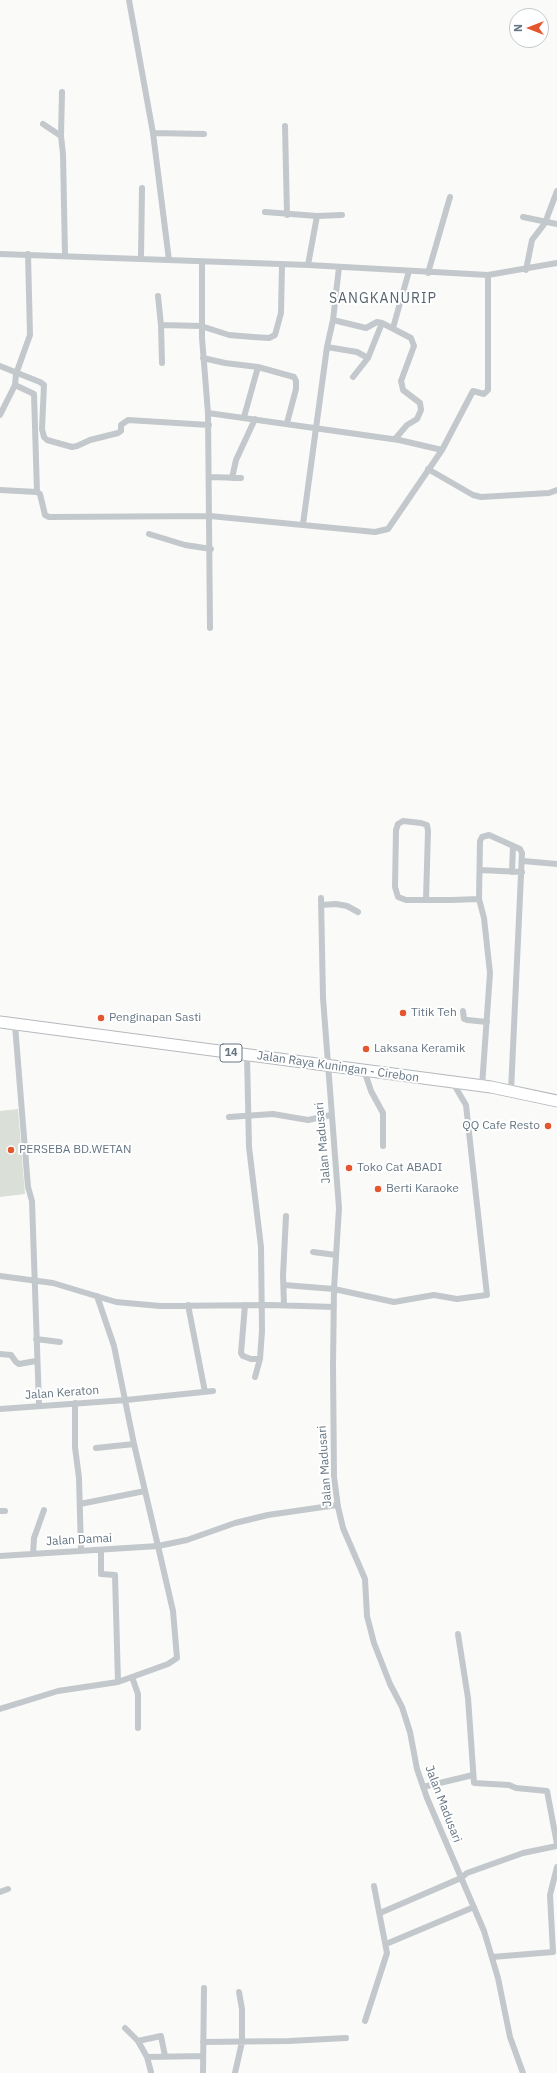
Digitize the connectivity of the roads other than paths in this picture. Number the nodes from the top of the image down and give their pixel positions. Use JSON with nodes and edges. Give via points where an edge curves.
{"nodes":[{"id":1,"x":129,"y":0,"type":"edge"},
{"id":2,"x":62,"y":92,"type":"dead end"},
{"id":3,"x":43,"y":124,"type":"dead end"},
{"id":4,"x":285,"y":126,"type":"dead end"},
{"id":5,"x":153,"y":133,"type":"junction"},
{"id":6,"x":204,"y":134,"type":"dead end"},
{"id":7,"x":61,"y":136,"type":"junction"},
{"id":8,"x":142,"y":188,"type":"dead end"},
{"id":9,"x":557,"y":191,"type":"edge"},
{"id":10,"x":450,"y":197,"type":"dead end"},
{"id":11,"x":265,"y":212,"type":"dead end"},
{"id":12,"x":287,"y":214,"type":"junction"},
{"id":13,"x":342,"y":215,"type":"dead end"},
{"id":14,"x":317,"y":216,"type":"junction"},
{"id":15,"x":523,"y":216,"type":"dead end"},
{"id":16,"x":545,"y":223,"type":"junction"},
{"id":17,"x":557,"y":224,"type":"edge"},
{"id":18,"x":0,"y":254,"type":"edge"},
{"id":19,"x":28,"y":254,"type":"junction"},
{"id":20,"x":65,"y":255,"type":"junction"},
{"id":21,"x":141,"y":258,"type":"junction"},
{"id":22,"x":169,"y":260,"type":"junction"},
{"id":23,"x":202,"y":262,"type":"junction"},
{"id":24,"x":282,"y":265,"type":"junction"},
{"id":25,"x":308,"y":265,"type":"junction"},
{"id":26,"x":557,"y":265,"type":"edge"},
{"id":27,"x":339,"y":267,"type":"junction"},
{"id":28,"x":526,"y":270,"type":"junction"},
{"id":29,"x":409,"y":271,"type":"junction"},
{"id":30,"x":428,"y":273,"type":"junction"},
{"id":31,"x":488,"y":276,"type":"junction"},
{"id":32,"x":158,"y":296,"type":"dead end"},
{"id":33,"x":333,"y":320,"type":"junction"},
{"id":34,"x":382,"y":323,"type":"junction"},
{"id":35,"x":160,"y":325,"type":"junction"},
{"id":36,"x":201,"y":326,"type":"junction"},
{"id":37,"x":393,"y":328,"type":"junction"},
{"id":38,"x":327,"y":347,"type":"junction"},
{"id":39,"x":203,"y":358,"type":"junction"},
{"id":40,"x":368,"y":358,"type":"junction"},
{"id":41,"x":162,"y":363,"type":"dead end"},
{"id":42,"x":0,"y":366,"type":"edge"},
{"id":43,"x":258,"y":367,"type":"junction"},
{"id":44,"x":16,"y":374,"type":"junction"},
{"id":45,"x":353,"y":377,"type":"dead end"},
{"id":46,"x":15,"y":386,"type":"junction"},
{"id":47,"x":208,"y":413,"type":"junction"},
{"id":48,"x":0,"y":414,"type":"edge"},
{"id":49,"x":244,"y":417,"type":"junction"},
{"id":50,"x":255,"y":419,"type":"junction"},
{"id":51,"x":287,"y":423,"type":"junction"},
{"id":52,"x":209,"y":425,"type":"junction"},
{"id":53,"x":316,"y":427,"type":"junction"},
{"id":54,"x":395,"y":439,"type":"junction"},
{"id":55,"x":442,"y":450,"type":"junction"},
{"id":56,"x":428,"y":469,"type":"junction"},
{"id":57,"x":210,"y":477,"type":"junction"},
{"id":58,"x":232,"y":478,"type":"junction"},
{"id":59,"x":241,"y":478,"type":"dead end"},
{"id":60,"x":0,"y":490,"type":"edge"},
{"id":61,"x":557,"y":490,"type":"edge"},
{"id":62,"x":37,"y":492,"type":"junction"},
{"id":63,"x":210,"y":516,"type":"junction"},
{"id":64,"x":303,"y":524,"type":"junction"},
{"id":65,"x":149,"y":534,"type":"dead end"},
{"id":66,"x":210,"y":549,"type":"junction"},
{"id":67,"x":210,"y":628,"type":"dead end"},
{"id":68,"x":513,"y":846,"type":"junction"},
{"id":69,"x":523,"y":861,"type":"junction"},
{"id":70,"x":557,"y":864,"type":"edge"},
{"id":71,"x":480,"y":870,"type":"junction"},
{"id":72,"x":512,"y":872,"type":"junction"},
{"id":73,"x":522,"y":872,"type":"junction"},
{"id":74,"x":321,"y":898,"type":"dead end"},
{"id":75,"x":479,"y":899,"type":"junction"},
{"id":76,"x":426,"y":900,"type":"junction"},
{"id":77,"x":321,"y":905,"type":"junction"},
{"id":78,"x":358,"y":912,"type":"dead end"},
{"id":79,"x":464,"y":1010,"type":"dead end"},
{"id":80,"x":0,"y":1022,"type":"edge"},
{"id":81,"x":487,"y":1022,"type":"junction"},
{"id":82,"x":15,"y":1024,"type":"junction"},
{"id":83,"x":247,"y":1055,"type":"junction"},
{"id":84,"x":327,"y":1064,"type":"junction"},
{"id":85,"x":364,"y":1070,"type":"junction"},
{"id":86,"x":458,"y":1083,"type":"junction"},
{"id":87,"x":478,"y":1086,"type":"junction"},
{"id":88,"x":511,"y":1091,"type":"junction"},
{"id":89,"x":557,"y":1101,"type":"edge"},
{"id":90,"x":331,"y":1115,"type":"junction"},
{"id":91,"x":249,"y":1117,"type":"junction"},
{"id":92,"x":229,"y":1118,"type":"dead end"},
{"id":93,"x":383,"y":1146,"type":"dead end"},
{"id":94,"x":286,"y":1216,"type":"dead end"},
{"id":95,"x":313,"y":1252,"type":"dead end"},
{"id":96,"x":336,"y":1255,"type":"junction"},
{"id":97,"x":0,"y":1276,"type":"edge"},
{"id":98,"x":35,"y":1281,"type":"junction"},
{"id":99,"x":284,"y":1285,"type":"junction"},
{"id":100,"x":334,"y":1289,"type":"junction"},
{"id":101,"x":97,"y":1296,"type":"junction"},
{"id":102,"x":188,"y":1305,"type":"junction"},
{"id":103,"x":245,"y":1305,"type":"junction"},
{"id":104,"x":262,"y":1305,"type":"junction"},
{"id":105,"x":284,"y":1305,"type":"junction"},
{"id":106,"x":334,"y":1307,"type":"junction"},
{"id":107,"x":36,"y":1339,"type":"junction"},
{"id":108,"x":60,"y":1342,"type":"dead end"},
{"id":109,"x":0,"y":1354,"type":"edge"},
{"id":110,"x":260,"y":1359,"type":"junction"},
{"id":111,"x":36,"y":1361,"type":"junction"},
{"id":112,"x":255,"y":1377,"type":"dead end"},
{"id":113,"x":213,"y":1391,"type":"dead end"},
{"id":114,"x":205,"y":1392,"type":"junction"},
{"id":115,"x":126,"y":1400,"type":"junction"},
{"id":116,"x":75,"y":1403,"type":"junction"},
{"id":117,"x":39,"y":1405,"type":"junction"},
{"id":118,"x":0,"y":1409,"type":"edge"},
{"id":119,"x":134,"y":1444,"type":"junction"},
{"id":120,"x":96,"y":1448,"type":"dead end"},
{"id":121,"x":145,"y":1491,"type":"junction"},
{"id":122,"x":80,"y":1504,"type":"junction"},
{"id":123,"x":337,"y":1505,"type":"junction"},
{"id":124,"x":44,"y":1510,"type":"dead end"},
{"id":125,"x":158,"y":1546,"type":"junction"},
{"id":126,"x":81,"y":1550,"type":"junction"},
{"id":127,"x":101,"y":1550,"type":"junction"},
{"id":128,"x":33,"y":1554,"type":"junction"},
{"id":129,"x":0,"y":1556,"type":"edge"},
{"id":130,"x":458,"y":1634,"type":"dead end"},
{"id":131,"x":132,"y":1677,"type":"junction"},
{"id":132,"x":118,"y":1682,"type":"junction"},
{"id":133,"x":0,"y":1709,"type":"edge"},
{"id":134,"x":138,"y":1728,"type":"dead end"},
{"id":135,"x":474,"y":1776,"type":"junction"},
{"id":136,"x":423,"y":1787,"type":"junction"},
{"id":137,"x":557,"y":1845,"type":"edge"},
{"id":138,"x":557,"y":1867,"type":"edge"},
{"id":139,"x":461,"y":1878,"type":"junction"},
{"id":140,"x":374,"y":1886,"type":"dead end"},
{"id":141,"x":8,"y":1889,"type":"dead end"},
{"id":142,"x":0,"y":1892,"type":"edge"},
{"id":143,"x":474,"y":1907,"type":"junction"},
{"id":144,"x":380,"y":1913,"type":"junction"},
{"id":145,"x":386,"y":1944,"type":"junction"},
{"id":146,"x":555,"y":1952,"type":"edge"},
{"id":147,"x":492,"y":1957,"type":"junction"},
{"id":148,"x":204,"y":1988,"type":"dead end"},
{"id":149,"x":239,"y":1992,"type":"dead end"},
{"id":150,"x":365,"y":2021,"type":"dead end"},
{"id":151,"x":125,"y":2028,"type":"dead end"},
{"id":152,"x":346,"y":2038,"type":"dead end"},
{"id":153,"x":138,"y":2041,"type":"junction"},
{"id":154,"x":204,"y":2042,"type":"junction"},
{"id":155,"x":242,"y":2042,"type":"junction"},
{"id":156,"x":165,"y":2056,"type":"junction"},
{"id":157,"x":203,"y":2056,"type":"junction"},
{"id":158,"x":147,"y":2057,"type":"junction"},
{"id":159,"x":151,"y":2072,"type":"dead end"},
{"id":160,"x":203,"y":2073,"type":"edge"},
{"id":161,"x":235,"y":2073,"type":"edge"},
{"id":162,"x":523,"y":2073,"type":"edge"}],
"edges":[{"from":1,"to":5,"type":"street"},
{"from":2,"to":7,"type":"street"},
{"from":3,"to":7,"type":"street"},
{"from":4,"to":12,"type":"street"},
{"from":5,"to":6,"type":"street"},
{"from":5,"to":22,"type":"street"},
{"from":7,"to":20,"type":"street","via":[[64,154]]},
{"from":8,"to":21,"type":"street"},
{"from":9,"to":16,"type":"street"},
{"from":10,"to":30,"type":"street"},
{"from":11,"to":12,"type":"street"},
{"from":12,"to":14,"type":"street"},
{"from":13,"to":14,"type":"street"},
{"from":14,"to":25,"type":"street"},
{"from":15,"to":16,"type":"street"},
{"from":16,"to":17,"type":"street"},
{"from":16,"to":28,"type":"street","via":[[532,240]]},
{"from":18,"to":19,"type":"street"},
{"from":19,"to":20,"type":"street"},
{"from":19,"to":44,"type":"street","via":[[30,335]]},
{"from":20,"to":21,"type":"street"},
{"from":21,"to":22,"type":"street"},
{"from":22,"to":23,"type":"street"},
{"from":23,"to":24,"type":"street"},
{"from":23,"to":36,"type":"street"},
{"from":24,"to":25,"type":"street"},
{"from":24,"to":36,"type":"street","via":[[281,313],[275,335],[269,338],[229,335]]},
{"from":25,"to":27,"type":"street"},
{"from":26,"to":28,"type":"street"},
{"from":27,"to":29,"type":"street"},
{"from":27,"to":33,"type":"street"},
{"from":28,"to":31,"type":"street"},
{"from":29,"to":30,"type":"street"},
{"from":29,"to":37,"type":"street"},
{"from":30,"to":31,"type":"street"},
{"from":31,"to":55,"type":"street","via":[[488,390],[484,394],[473,391]]},
{"from":32,"to":35,"type":"street"},
{"from":33,"to":34,"type":"street","via":[[366,328],[377,322]]},
{"from":33,"to":38,"type":"street"},
{"from":34,"to":37,"type":"street"},
{"from":34,"to":40,"type":"street"},
{"from":35,"to":36,"type":"street"},
{"from":35,"to":41,"type":"street"},
{"from":36,"to":39,"type":"street"},
{"from":37,"to":54,"type":"street","via":[[411,338],[414,346],[402,386],[403,390],[421,406],[417,419],[407,425]]},
{"from":38,"to":40,"type":"street","via":[[357,352]]},
{"from":38,"to":53,"type":"street"},
{"from":39,"to":43,"type":"street"},
{"from":39,"to":47,"type":"street"},
{"from":40,"to":45,"type":"street"},
{"from":42,"to":44,"type":"street"},
{"from":43,"to":49,"type":"street"},
{"from":43,"to":51,"type":"street","via":[[294,377],[296,381]]},
{"from":44,"to":46,"type":"street"},
{"from":44,"to":52,"type":"street","via":[[40,382],[44,386],[44,437],[60,444],[77,446],[90,440],[111,436],[121,431],[121,424],[128,420]]},
{"from":46,"to":48,"type":"street"},
{"from":46,"to":62,"type":"street","via":[[34,394]]},
{"from":47,"to":49,"type":"street"},
{"from":47,"to":52,"type":"street"},
{"from":49,"to":50,"type":"street"},
{"from":50,"to":51,"type":"street"},
{"from":50,"to":58,"type":"street","via":[[236,460]]},
{"from":51,"to":53,"type":"street"},
{"from":52,"to":57,"type":"street"},
{"from":53,"to":54,"type":"street"},
{"from":53,"to":64,"type":"street"},
{"from":54,"to":55,"type":"street"},
{"from":55,"to":56,"type":"street"},
{"from":56,"to":61,"type":"street","via":[[481,497],[549,493]]},
{"from":56,"to":64,"type":"street","via":[[388,529],[375,532]]},
{"from":57,"to":58,"type":"street"},
{"from":57,"to":63,"type":"street"},
{"from":58,"to":59,"type":"street"},
{"from":60,"to":62,"type":"street"},
{"from":62,"to":63,"type":"street","via":[[40,494],[45,515],[49,517]]},
{"from":63,"to":64,"type":"street"},
{"from":63,"to":66,"type":"street"},
{"from":65,"to":66,"type":"street","via":[[185,545]]},
{"from":66,"to":67,"type":"street"},
{"from":68,"to":69,"type":"street","via":[[520,849]]},
{"from":68,"to":71,"type":"street","via":[[489,835],[482,837]]},
{"from":68,"to":72,"type":"street"},
{"from":69,"to":70,"type":"street"},
{"from":69,"to":73,"type":"street"},
{"from":71,"to":72,"type":"street"},
{"from":71,"to":75,"type":"street"},
{"from":72,"to":73,"type":"street"},
{"from":73,"to":88,"type":"street"},
{"from":74,"to":77,"type":"street","name":"Jalan Madusari"},
{"from":75,"to":76,"type":"street"},
{"from":75,"to":81,"type":"street","via":[[484,918],[490,973]]},
{"from":76,"to":76,"type":"street","via":[[401,899],[395,887],[396,830],[398,824],[403,821],[427,825]]},
{"from":77,"to":78,"type":"street","via":[[347,906]]},
{"from":77,"to":84,"type":"street","name":"Jalan Madusari"},
{"from":79,"to":81,"type":"street","via":[[464,1019]]},
{"from":80,"to":82,"type":"highway","name":"Jalan Raya Kuningan - Cirebon","number":"14"},
{"from":81,"to":87,"type":"street"},
{"from":82,"to":83,"type":"highway","name":"Jalan Raya Kuningan - Cirebon","number":"14"},
{"from":82,"to":98,"type":"street","via":[[28,1187],[32,1201]]},
{"from":83,"to":84,"type":"highway","name":"Jalan Raya Kuningan - Cirebon","number":"14"},
{"from":83,"to":91,"type":"street"},
{"from":84,"to":85,"type":"highway","name":"Jalan Raya Kuningan - Cirebon","number":"14"},
{"from":84,"to":90,"type":"street","name":"Jalan Madusari"},
{"from":85,"to":86,"type":"highway","name":"Jalan Raya Kuningan - Cirebon","number":"14"},
{"from":85,"to":93,"type":"street","via":[[371,1091],[383,1113]]},
{"from":86,"to":87,"type":"highway","name":"Jalan Raya Kuningan - Cirebon","number":"14"},
{"from":86,"to":100,"type":"street","via":[[466,1105],[487,1295],[457,1299],[434,1295],[394,1302]]},
{"from":87,"to":88,"type":"highway","name":"Jalan Raya Kuningan - Cirebon","number":"14"},
{"from":88,"to":89,"type":"highway","name":"Jalan Raya Kuningan - Cirebon","number":"14"},
{"from":90,"to":91,"type":"street","via":[[308,1120],[273,1114]]},
{"from":90,"to":96,"type":"street","name":"Jalan Madusari","via":[[339,1208]]},
{"from":91,"to":92,"type":"street"},
{"from":91,"to":104,"type":"street","via":[[249,1146],[262,1247]]},
{"from":94,"to":99,"type":"street"},
{"from":95,"to":96,"type":"street"},
{"from":96,"to":100,"type":"street","name":"Jalan Madusari"},
{"from":97,"to":98,"type":"street"},
{"from":98,"to":101,"type":"street","via":[[53,1283]]},
{"from":98,"to":107,"type":"street"},
{"from":99,"to":100,"type":"street"},
{"from":99,"to":105,"type":"street"},
{"from":100,"to":106,"type":"street","name":"Jalan Madusari"},
{"from":101,"to":102,"type":"street","via":[[116,1302],[153,1306]]},
{"from":101,"to":115,"type":"street","via":[[114,1346]]},
{"from":102,"to":103,"type":"street"},
{"from":102,"to":114,"type":"street"},
{"from":103,"to":104,"type":"street"},
{"from":103,"to":110,"type":"street","via":[[241,1353],[251,1359]]},
{"from":104,"to":105,"type":"street"},
{"from":104,"to":110,"type":"street"},
{"from":105,"to":106,"type":"street"},
{"from":106,"to":123,"type":"street","name":"Jalan Madusari","via":[[334,1477]]},
{"from":107,"to":108,"type":"street"},
{"from":107,"to":111,"type":"street"},
{"from":109,"to":111,"type":"street","via":[[11,1355],[20,1364]]},
{"from":110,"to":112,"type":"street"},
{"from":111,"to":117,"type":"street"},
{"from":113,"to":114,"type":"street","name":"Jalan Keraton"},
{"from":114,"to":115,"type":"street","name":"Jalan Keraton"},
{"from":115,"to":116,"type":"street","name":"Jalan Keraton"},
{"from":115,"to":119,"type":"street"},
{"from":116,"to":117,"type":"street","name":"Jalan Keraton"},
{"from":116,"to":122,"type":"street","via":[[75,1447]]},
{"from":117,"to":118,"type":"street","name":"Jalan Keraton"},
{"from":119,"to":120,"type":"street"},
{"from":119,"to":121,"type":"street"},
{"from":121,"to":122,"type":"street"},
{"from":121,"to":125,"type":"street"},
{"from":122,"to":126,"type":"street"},
{"from":123,"to":125,"type":"street","name":"Jalan Damai","via":[[268,1515],[234,1523],[187,1540]]},
{"from":123,"to":136,"type":"street","name":"Jalan Madusari","via":[[343,1528],[365,1579],[368,1616],[374,1643],[402,1707]]},
{"from":124,"to":128,"type":"street","via":[[34,1538]]},
{"from":125,"to":127,"type":"street","name":"Jalan Damai"},
{"from":125,"to":131,"type":"street","via":[[172,1612],[176,1658],[168,1664]]},
{"from":126,"to":127,"type":"street","name":"Jalan Damai"},
{"from":126,"to":128,"type":"street","name":"Jalan Damai"},
{"from":127,"to":132,"type":"street","via":[[101,1574],[115,1575]]},
{"from":128,"to":129,"type":"street","name":"Jalan Damai"},
{"from":130,"to":135,"type":"street","via":[[469,1705]]},
{"from":131,"to":132,"type":"street"},
{"from":131,"to":134,"type":"street","via":[[138,1694]]},
{"from":132,"to":133,"type":"street","via":[[58,1691]]},
{"from":135,"to":136,"type":"street"},
{"from":135,"to":137,"type":"street","via":[[475,1784],[547,1790]]},
{"from":136,"to":139,"type":"street","name":"Jalan Madusari"},
{"from":137,"to":139,"type":"street","via":[[518,1854],[467,1873]]},
{"from":138,"to":146,"type":"street","via":[[550,1895]]},
{"from":139,"to":143,"type":"street","name":"Jalan Madusari"},
{"from":139,"to":144,"type":"street"},
{"from":140,"to":144,"type":"street"},
{"from":141,"to":142,"type":"street"},
{"from":143,"to":145,"type":"street"},
{"from":143,"to":147,"type":"street","name":"Jalan Madusari"},
{"from":144,"to":145,"type":"street"},
{"from":145,"to":150,"type":"street","via":[[386,1958]]},
{"from":146,"to":147,"type":"street"},
{"from":147,"to":162,"type":"street","name":"Jalan Madusari","via":[[510,2037]]},
{"from":148,"to":154,"type":"street"},
{"from":149,"to":155,"type":"street"},
{"from":151,"to":153,"type":"street"},
{"from":152,"to":155,"type":"street"},
{"from":153,"to":156,"type":"street","via":[[161,2036]]},
{"from":153,"to":158,"type":"street"},
{"from":154,"to":155,"type":"street"},
{"from":154,"to":157,"type":"street"},
{"from":155,"to":161,"type":"street"},
{"from":156,"to":157,"type":"street"},
{"from":156,"to":158,"type":"street"},
{"from":157,"to":160,"type":"street"},
{"from":158,"to":159,"type":"street"}]}
